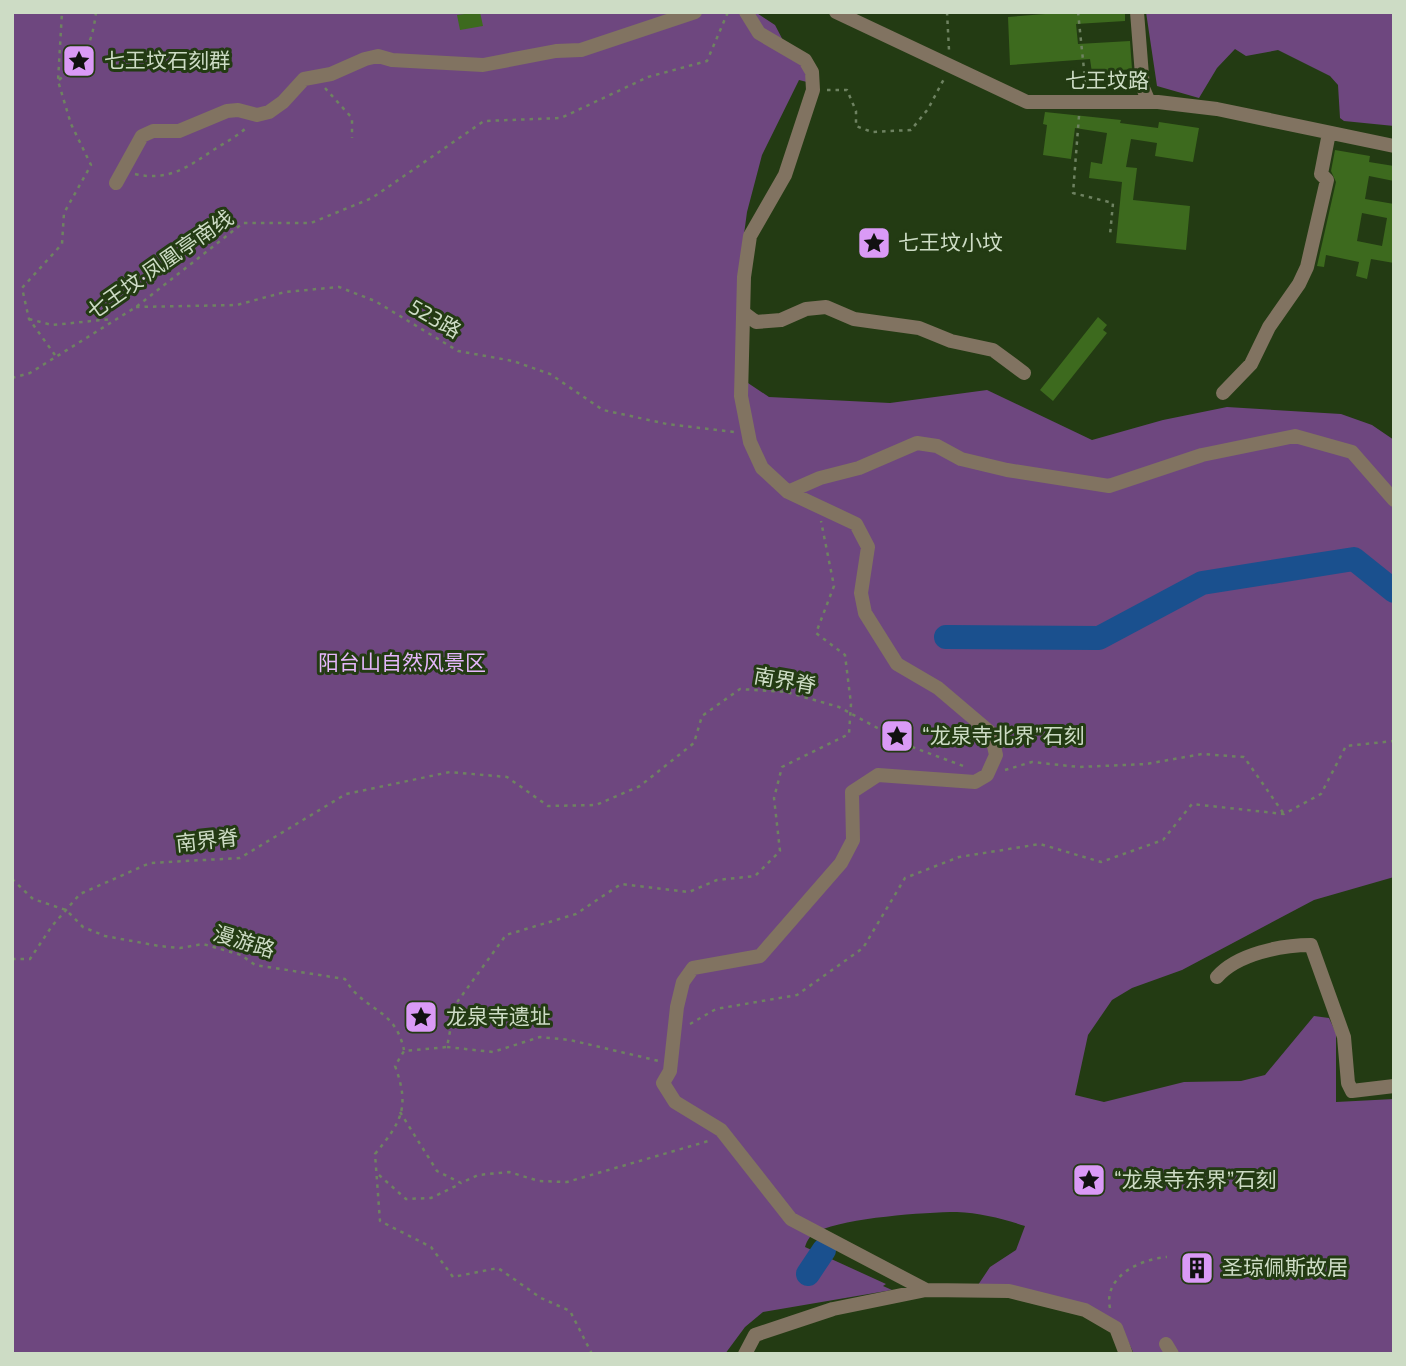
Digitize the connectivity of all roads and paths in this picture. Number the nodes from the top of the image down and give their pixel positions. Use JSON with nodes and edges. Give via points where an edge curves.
{"nodes":[{"id":1,"x":62,"y":12,"type":"edge"},
{"id":2,"x":96,"y":12,"type":"edge"},
{"id":3,"x":695,"y":12,"type":"edge"},
{"id":4,"x":728,"y":12,"type":"edge"},
{"id":5,"x":746,"y":12,"type":"edge"},
{"id":6,"x":836,"y":12,"type":"edge"},
{"id":7,"x":947,"y":12,"type":"edge"},
{"id":8,"x":1078,"y":12,"type":"edge"},
{"id":9,"x":1137,"y":12,"type":"edge"},
{"id":10,"x":949,"y":67,"type":"junction"},
{"id":11,"x":320,"y":76,"type":"junction"},
{"id":12,"x":58,"y":81,"type":"junction"},
{"id":13,"x":813,"y":89,"type":"junction"},
{"id":14,"x":1083,"y":102,"type":"junction"},
{"id":15,"x":1149,"y":102,"type":"junction"},
{"id":16,"x":257,"y":115,"type":"junction"},
{"id":17,"x":1329,"y":133,"type":"junction"},
{"id":18,"x":352,"y":138,"type":"dead end"},
{"id":19,"x":1394,"y":146,"type":"edge"},
{"id":20,"x":125,"y":165,"type":"junction"},
{"id":21,"x":116,"y":183,"type":"dead end"},
{"id":22,"x":1110,"y":235,"type":"dead end"},
{"id":23,"x":136,"y":307,"type":"junction"},
{"id":24,"x":744,"y":313,"type":"junction"},
{"id":25,"x":29,"y":319,"type":"junction"},
{"id":26,"x":115,"y":319,"type":"junction"},
{"id":27,"x":56,"y":356,"type":"junction"},
{"id":28,"x":1024,"y":373,"type":"dead end"},
{"id":29,"x":12,"y":379,"type":"edge"},
{"id":30,"x":1223,"y":393,"type":"dead end"},
{"id":31,"x":750,"y":442,"type":"junction"},
{"id":32,"x":788,"y":492,"type":"junction"},
{"id":33,"x":1394,"y":500,"type":"edge"},
{"id":34,"x":819,"y":509,"type":"junction"},
{"id":35,"x":850,"y":715,"type":"junction"},
{"id":36,"x":1394,"y":741,"type":"edge"},
{"id":37,"x":987,"y":775,"type":"junction"},
{"id":38,"x":1284,"y":814,"type":"junction"},
{"id":39,"x":12,"y":879,"type":"edge"},
{"id":40,"x":66,"y":910,"type":"junction"},
{"id":41,"x":12,"y":959,"type":"edge"},
{"id":42,"x":1217,"y":977,"type":"dead end"},
{"id":43,"x":674,"y":1032,"type":"junction"},
{"id":44,"x":447,"y":1047,"type":"junction"},
{"id":45,"x":404,"y":1051,"type":"junction"},
{"id":46,"x":671,"y":1065,"type":"junction"},
{"id":47,"x":1394,"y":1086,"type":"edge"},
{"id":48,"x":400,"y":1112,"type":"junction"},
{"id":49,"x":727,"y":1138,"type":"junction"},
{"id":50,"x":379,"y":1175,"type":"junction"},
{"id":51,"x":461,"y":1183,"type":"junction"},
{"id":52,"x":1167,"y":1257,"type":"dead end"},
{"id":53,"x":926,"y":1290,"type":"junction"},
{"id":54,"x":1116,"y":1328,"type":"junction"},
{"id":55,"x":592,"y":1354,"type":"edge"},
{"id":56,"x":745,"y":1354,"type":"edge"},
{"id":57,"x":1126,"y":1354,"type":"edge"}],
"edges":[{"from":1,"to":12,"type":"path"},
{"from":2,"to":12,"type":"path","via":[[93,40]]},
{"from":3,"to":11,"type":"street","via":[[581,50],[483,65],[378,56]]},
{"from":4,"to":23,"type":"path","name":"七王坟·凤凰亭南线","via":[[707,61],[648,77],[561,118],[484,121],[372,198],[311,223],[243,223]]},
{"from":5,"to":13,"type":"street","via":[[760,33],[805,60],[812,72]]},
{"from":6,"to":10,"type":"street","name":"七王坟路"},
{"from":7,"to":10,"type":"path"},
{"from":8,"to":14,"type":"path"},
{"from":9,"to":15,"type":"street","via":[[1143,88]]},
{"from":10,"to":13,"type":"path","via":[[928,109],[911,130],[872,132],[856,126],[856,111],[847,90]]},
{"from":10,"to":14,"type":"street","name":"七王坟路","via":[[1027,102]]},
{"from":11,"to":16,"type":"street","via":[[304,79],[283,102]]},
{"from":11,"to":18,"type":"path","via":[[352,118]]},
{"from":12,"to":25,"type":"path","via":[[71,124],[91,165],[64,213],[62,244],[22,288]]},
{"from":13,"to":24,"type":"street","via":[[785,175],[750,236]]},
{"from":14,"to":15,"type":"street","name":"七王坟路"},
{"from":14,"to":22,"type":"path","via":[[1073,193],[1113,202]]},
{"from":15,"to":17,"type":"street","name":"七王坟路","via":[[1217,109]]},
{"from":16,"to":20,"type":"street","via":[[227,111],[179,131],[153,131],[142,136]]},
{"from":16,"to":20,"type":"path","via":[[243,131],[172,175],[136,175]]},
{"from":17,"to":19,"type":"street","name":"七王坟路"},
{"from":17,"to":30,"type":"street","via":[[1321,174],[1327,180],[1307,267],[1251,364]]},
{"from":20,"to":21,"type":"street"},
{"from":23,"to":26,"type":"path","name":"七王坟·凤凰亭南线"},
{"from":23,"to":31,"type":"path","name":"523路","via":[[237,305],[285,292],[339,286],[375,301],[458,351],[513,361],[550,374],[603,410],[733,431]]},
{"from":24,"to":28,"type":"street","via":[[756,322],[826,307],[854,319],[919,328],[993,350]]},
{"from":24,"to":31,"type":"street","via":[[741,396]]},
{"from":25,"to":26,"type":"path","via":[[52,325]]},
{"from":25,"to":27,"type":"path"},
{"from":26,"to":27,"type":"path","name":"七王坟·凤凰亭南线"},
{"from":27,"to":29,"type":"path","name":"七王坟·凤凰亭南线"},
{"from":31,"to":32,"type":"street","via":[[762,468]]},
{"from":32,"to":33,"type":"street","via":[[918,443],[1007,470],[1109,486],[1202,455],[1295,436],[1352,452]]},
{"from":32,"to":34,"type":"street"},
{"from":34,"to":35,"type":"path","via":[[834,586],[816,633],[845,655]]},
{"from":34,"to":37,"type":"street","via":[[856,524],[868,547],[862,593],[865,613],[897,664],[938,688],[991,733],[996,755]]},
{"from":35,"to":37,"type":"path","name":"南界脊","via":[[912,747]]},
{"from":35,"to":40,"type":"path","name":"南界脊","via":[[786,692],[740,689],[702,716],[694,743],[640,786],[596,805],[548,806],[507,777],[450,772],[346,794],[240,858],[150,863],[80,894]]},
{"from":35,"to":44,"type":"path","via":[[849,734],[782,767],[774,798],[780,851],[755,876],[717,880],[689,892],[621,884],[576,914],[506,935],[455,1005]]},
{"from":36,"to":38,"type":"path","via":[[1346,746],[1321,794]]},
{"from":37,"to":38,"type":"path","via":[[1032,762],[1079,767],[1146,764],[1202,754],[1244,757]]},
{"from":37,"to":43,"type":"street","via":[[975,782],[878,775],[852,792],[853,840],[841,863],[760,956],[693,968],[683,982]]},
{"from":38,"to":43,"type":"path","via":[[1192,804],[1163,839],[1101,862],[1040,844],[959,857],[905,878],[863,948],[796,995],[716,1009]]},
{"from":39,"to":40,"type":"path","name":"漫游路","via":[[33,899]]},
{"from":40,"to":41,"type":"path","name":"南界脊","via":[[30,959]]},
{"from":40,"to":45,"type":"path","name":"漫游路","via":[[83,928],[105,936],[180,948],[203,944],[241,955],[255,965],[345,979],[354,995],[400,1030]]},
{"from":42,"to":47,"type":"street","via":[[1238,961],[1311,945],[1344,1037],[1352,1091]]},
{"from":43,"to":46,"type":"street"},
{"from":44,"to":45,"type":"path"},
{"from":44,"to":46,"type":"path","via":[[493,1052],[540,1037],[648,1056]]},
{"from":45,"to":48,"type":"path","via":[[395,1066],[405,1092]]},
{"from":46,"to":49,"type":"street","via":[[663,1083],[675,1102]]},
{"from":48,"to":50,"type":"path","via":[[397,1128],[375,1154]]},
{"from":48,"to":51,"type":"path","via":[[437,1171]]},
{"from":49,"to":51,"type":"path","via":[[567,1182],[539,1181],[509,1172],[478,1175]]},
{"from":49,"to":53,"type":"street","via":[[791,1219]]},
{"from":50,"to":51,"type":"path","via":[[406,1199],[431,1198]]},
{"from":50,"to":55,"type":"path","via":[[380,1221],[431,1247],[453,1277],[498,1268],[541,1298],[570,1311]]},
{"from":52,"to":54,"type":"path","via":[[1138,1264],[1121,1275],[1108,1304]]},
{"from":53,"to":54,"type":"street","via":[[1009,1291],[1085,1310]]},
{"from":53,"to":56,"type":"street","via":[[833,1309],[755,1335]]},
{"from":54,"to":57,"type":"street"}]}
